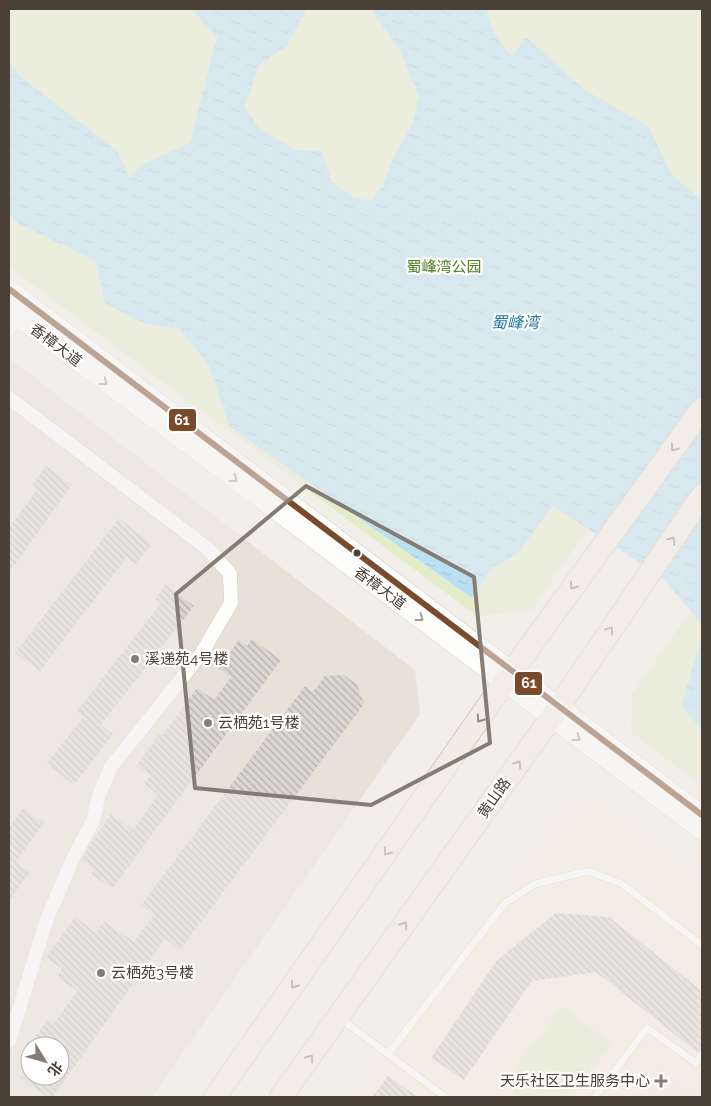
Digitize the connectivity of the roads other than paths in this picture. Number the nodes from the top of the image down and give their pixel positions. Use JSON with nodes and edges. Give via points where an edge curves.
{"nodes":[{"id":1,"x":9,"y":290,"type":"edge"},
{"id":2,"x":15,"y":315,"type":"edge"},
{"id":3,"x":9,"y":398,"type":"edge"},
{"id":4,"x":702,"y":408,"type":"edge"},
{"id":5,"x":702,"y":496,"type":"edge"},
{"id":6,"x":509,"y":676,"type":"junction"},
{"id":7,"x":555,"y":712,"type":"junction"},
{"id":8,"x":702,"y":815,"type":"edge"},
{"id":9,"x":702,"y":830,"type":"edge"},
{"id":10,"x":702,"y":945,"type":"edge"},
{"id":11,"x":338,"y":1017,"type":"junction"},
{"id":12,"x":9,"y":1041,"type":"edge"},
{"id":13,"x":388,"y":1054,"type":"junction"},
{"id":14,"x":702,"y":1054,"type":"edge"},
{"id":15,"x":216,"y":1097,"type":"edge"},
{"id":16,"x":281,"y":1097,"type":"edge"},
{"id":17,"x":445,"y":1097,"type":"edge"},
{"id":18,"x":595,"y":1097,"type":"edge"}],
"edges":[{"from":1,"to":2,"type":"street","name":"香樟大道"},
{"from":2,"to":6,"type":"street","name":"香樟大道"},
{"from":3,"to":12,"type":"street","via":[[207,548],[230,574],[231,603],[200,654],[111,766],[93,821],[46,919]]},
{"from":4,"to":6,"type":"main road","one_way":true},
{"from":7,"to":5,"type":"main road","name":"黄山路","one_way":true},
{"from":6,"to":7,"type":"street","name":"香樟大道"},
{"from":6,"to":15,"type":"main road","one_way":true},
{"from":7,"to":8,"type":"street","name":"香樟大道"},
{"from":7,"to":9,"type":"street","name":"香樟大道","one_way":true},
{"from":11,"to":7,"type":"main road","name":"黄山路","one_way":true},
{"from":10,"to":13,"type":"lane","via":[[622,884],[588,871],[535,884],[505,904]]},
{"from":11,"to":13,"type":"lane"},
{"from":16,"to":11,"type":"main road","name":"黄山路","one_way":true},
{"from":13,"to":17,"type":"lane"},
{"from":14,"to":18,"type":"lane","via":[[696,1063],[647,1028]]}]}
